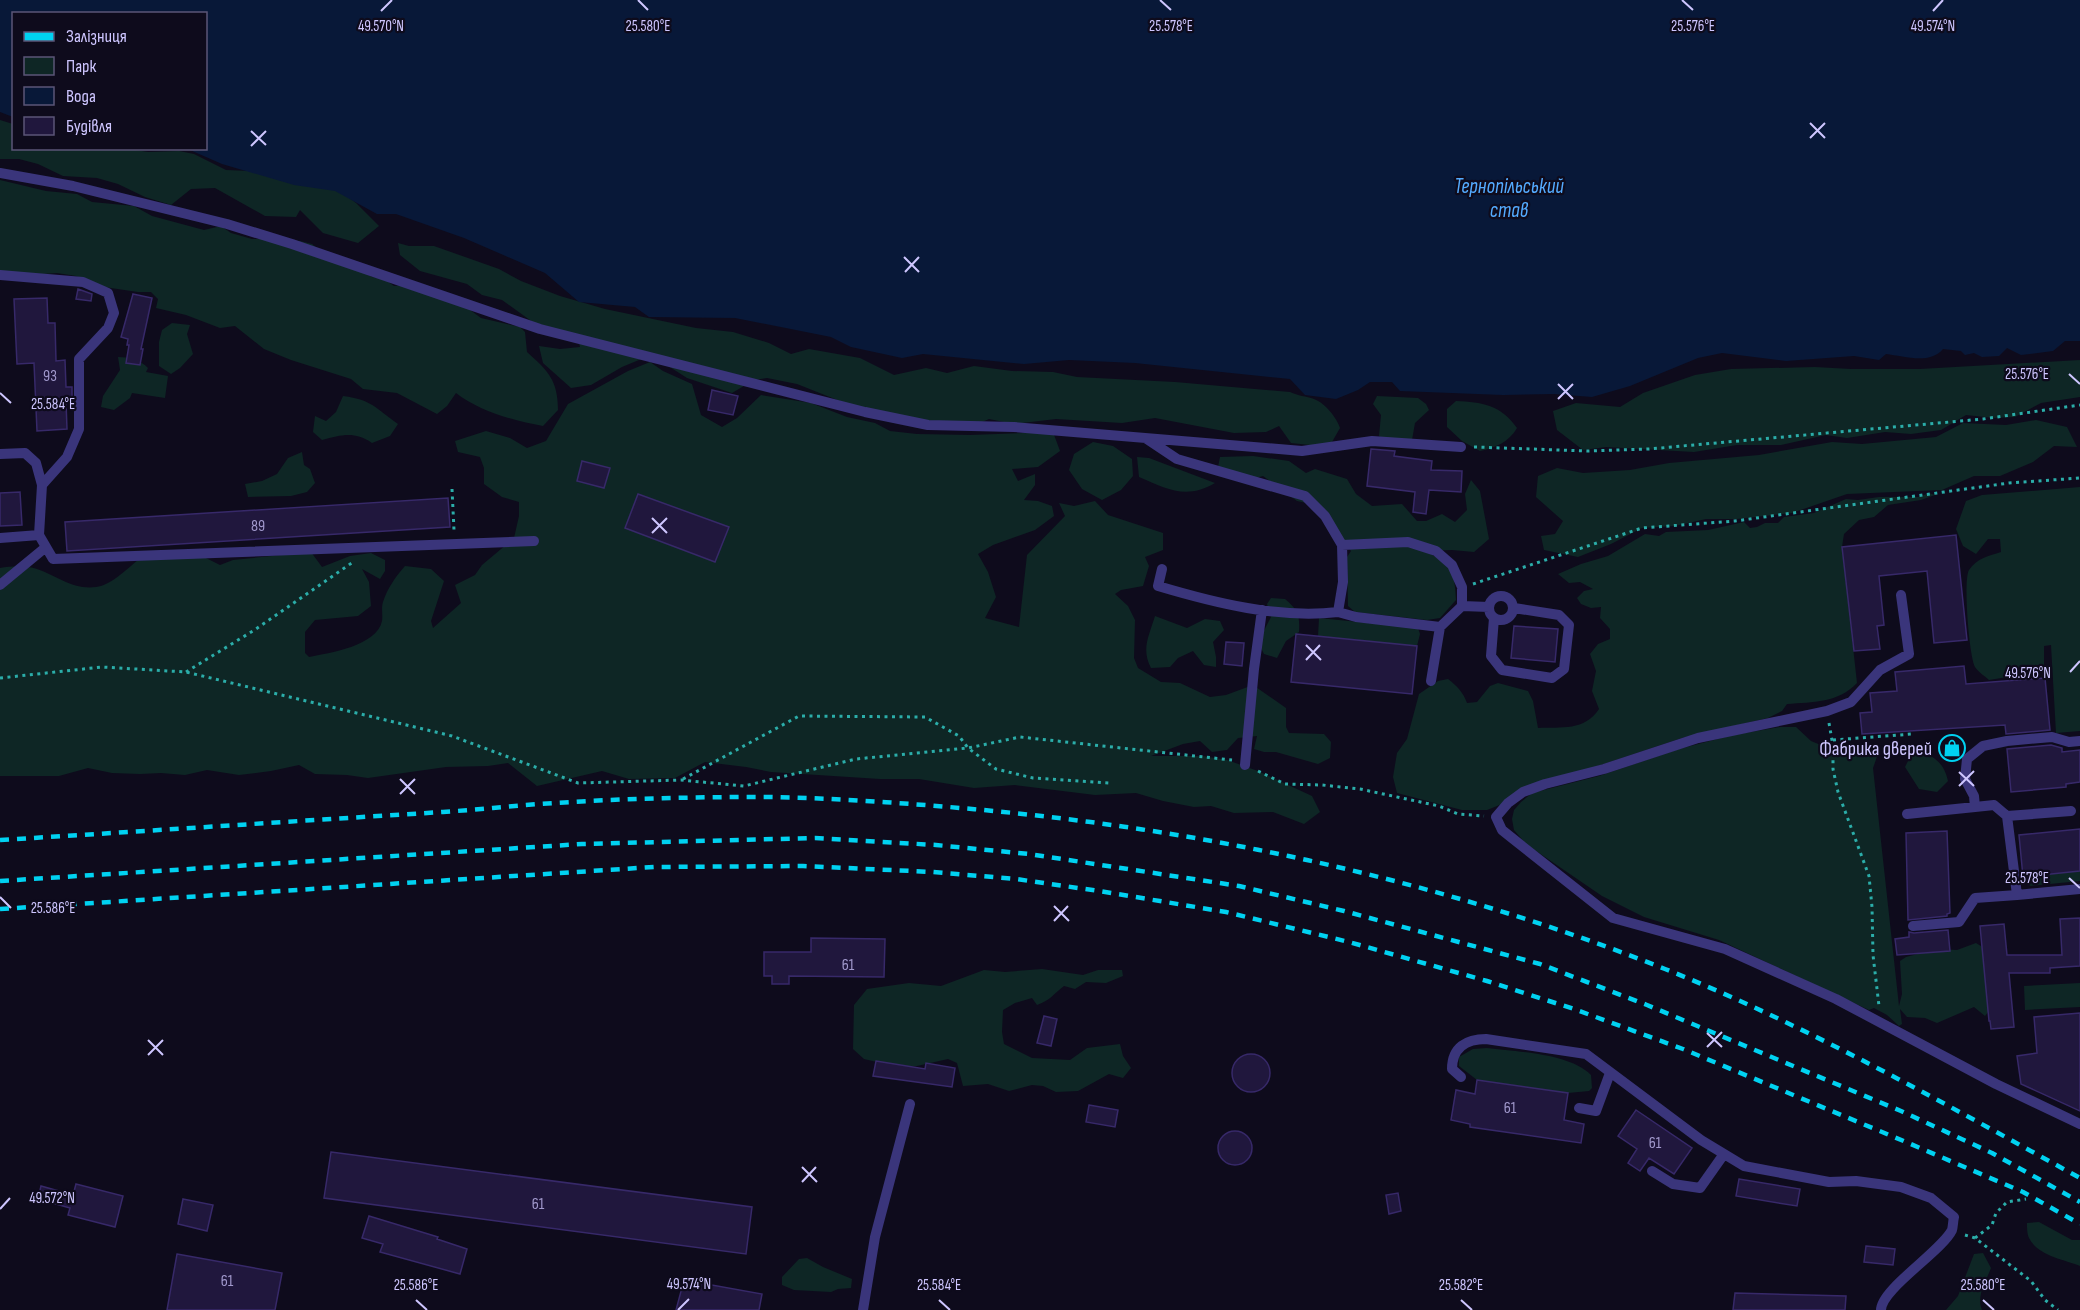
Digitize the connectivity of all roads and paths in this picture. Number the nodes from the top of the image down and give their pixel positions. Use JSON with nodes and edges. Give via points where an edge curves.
{"nodes":[{"id":1,"x":0,"y":173,"type":"edge"},
{"id":2,"x":0,"y":275,"type":"edge"},
{"id":3,"x":2080,"y":405,"type":"edge"},
{"id":4,"x":1147,"y":439,"type":"junction"},
{"id":5,"x":1461,"y":447,"type":"joint"},
{"id":6,"x":0,"y":454,"type":"edge"},
{"id":7,"x":2080,"y":478,"type":"edge"},
{"id":8,"x":42,"y":485,"type":"junction"},
{"id":9,"x":452,"y":489,"type":"dead end"},
{"id":10,"x":39,"y":535,"type":"junction"},
{"id":11,"x":0,"y":538,"type":"edge"},
{"id":12,"x":534,"y":541,"type":"dead end"},
{"id":13,"x":455,"y":544,"type":"junction"},
{"id":14,"x":1342,"y":545,"type":"junction"},
{"id":15,"x":46,"y":547,"type":"junction"},
{"id":16,"x":355,"y":561,"type":"dead end"},
{"id":17,"x":1162,"y":569,"type":"dead end"},
{"id":18,"x":0,"y":585,"type":"edge"},
{"id":19,"x":1462,"y":587,"type":"junction"},
{"id":20,"x":1901,"y":595,"type":"dead end"},
{"id":21,"x":1462,"y":606,"type":"junction"},
{"id":22,"x":1489,"y":607,"type":"junction"},
{"id":23,"x":1514,"y":608,"type":"junction"},
{"id":24,"x":1262,"y":610,"type":"junction"},
{"id":25,"x":1338,"y":612,"type":"junction"},
{"id":26,"x":1494,"y":618,"type":"junction"},
{"id":27,"x":1440,"y":627,"type":"junction"},
{"id":28,"x":186,"y":672,"type":"junction"},
{"id":29,"x":0,"y":678,"type":"edge"},
{"id":30,"x":1431,"y":681,"type":"dead end"},
{"id":31,"x":1827,"y":711,"type":"junction"},
{"id":32,"x":1912,"y":734,"type":"dead end"},
{"id":33,"x":1832,"y":740,"type":"junction"},
{"id":34,"x":2080,"y":741,"type":"edge"},
{"id":35,"x":969,"y":748,"type":"junction"},
{"id":36,"x":1245,"y":765,"type":"junction"},
{"id":37,"x":681,"y":780,"type":"junction"},
{"id":38,"x":1110,"y":783,"type":"dead end"},
{"id":39,"x":1975,"y":807,"type":"junction"},
{"id":40,"x":2071,"y":811,"type":"dead end"},
{"id":41,"x":1907,"y":814,"type":"dead end"},
{"id":42,"x":2007,"y":816,"type":"junction"},
{"id":43,"x":1496,"y":818,"type":"junction"},
{"id":44,"x":2080,"y":889,"type":"edge"},
{"id":45,"x":2017,"y":895,"type":"junction"},
{"id":46,"x":1913,"y":926,"type":"dead end"},
{"id":47,"x":1880,"y":1023,"type":"junction"},
{"id":48,"x":1610,"y":1073,"type":"junction"},
{"id":49,"x":1461,"y":1077,"type":"dead end"},
{"id":50,"x":910,"y":1104,"type":"dead end"},
{"id":51,"x":1579,"y":1107,"type":"dead end"},
{"id":52,"x":2080,"y":1124,"type":"edge"},
{"id":53,"x":1724,"y":1154,"type":"junction"},
{"id":54,"x":1652,"y":1171,"type":"dead end"},
{"id":55,"x":2026,"y":1198,"type":"dead end"},
{"id":56,"x":1952,"y":1231,"type":"junction"},
{"id":57,"x":1975,"y":1238,"type":"junction"},
{"id":58,"x":863,"y":1310,"type":"edge"},
{"id":59,"x":1881,"y":1310,"type":"edge"},
{"id":60,"x":2058,"y":1310,"type":"edge"}],
"edges":[{"from":1,"to":4,"type":"lane","via":[[73,186],[226,224],[540,329],[866,412],[928,425],[1014,427]]},
{"from":2,"to":8,"type":"lane","via":[[83,282],[108,293],[114,313],[108,328],[79,359],[79,429],[67,457]]},
{"from":3,"to":5,"type":"path","via":[[1983,419],[1650,450]]},
{"from":4,"to":5,"type":"lane","via":[[1302,451],[1372,441]]},
{"from":4,"to":14,"type":"lane","via":[[1177,459],[1305,496],[1325,516]]},
{"from":6,"to":8,"type":"lane","via":[[25,453],[36,463]]},
{"from":7,"to":19,"type":"path","via":[[2009,483],[1735,521],[1642,528]]},
{"from":8,"to":10,"type":"lane"},
{"from":9,"to":13,"type":"path"},
{"from":10,"to":11,"type":"lane"},
{"from":10,"to":15,"type":"lane"},
{"from":12,"to":13,"type":"lane"},
{"from":13,"to":15,"type":"lane","via":[[53,559]]},
{"from":14,"to":19,"type":"lane","via":[[1408,542],[1436,551],[1452,565]]},
{"from":14,"to":25,"type":"lane","via":[[1343,582]]},
{"from":15,"to":18,"type":"lane"},
{"from":16,"to":28,"type":"path"},
{"from":17,"to":24,"type":"lane","via":[[1158,586]]},
{"from":19,"to":21,"type":"lane"},
{"from":20,"to":31,"type":"lane","via":[[1909,654],[1880,670],[1851,702]]},
{"from":21,"to":22,"type":"lane"},
{"from":21,"to":27,"type":"lane"},
{"from":22,"to":23,"type":"lane","via":[[1493,598],[1502,595],[1511,599]]},
{"from":22,"to":26,"type":"lane"},
{"from":23,"to":26,"type":"lane","via":[[1510,617],[1501,621]]},
{"from":23,"to":26,"type":"lane","via":[[1559,615],[1569,625],[1564,669],[1552,678],[1502,670],[1491,656]]},
{"from":24,"to":25,"type":"lane"},
{"from":24,"to":36,"type":"lane"},
{"from":25,"to":27,"type":"lane"},
{"from":27,"to":30,"type":"lane"},
{"from":28,"to":29,"type":"path","via":[[102,667]]},
{"from":28,"to":37,"type":"path","via":[[452,736],[578,783]]},
{"from":31,"to":33,"type":"path"},
{"from":31,"to":43,"type":"lane","via":[[1698,738],[1545,784],[1523,792]]},
{"from":32,"to":33,"type":"path"},
{"from":33,"to":47,"type":"path","via":[[1838,792],[1869,876]]},
{"from":34,"to":39,"type":"lane","via":[[2052,737],[1983,746],[1967,759],[1965,779]]},
{"from":35,"to":36,"type":"path","via":[[1020,737]]},
{"from":35,"to":37,"type":"path","via":[[856,759],[744,786]]},
{"from":35,"to":37,"type":"path","via":[[959,736],[926,717],[799,716]]},
{"from":35,"to":38,"type":"path","via":[[996,769],[1033,778]]},
{"from":36,"to":43,"type":"path","via":[[1285,784],[1360,789],[1439,806],[1458,814]]},
{"from":39,"to":41,"type":"lane"},
{"from":39,"to":42,"type":"lane","via":[[1994,805]]},
{"from":40,"to":42,"type":"lane"},
{"from":42,"to":45,"type":"lane"},
{"from":43,"to":47,"type":"lane","via":[[1502,830],[1613,918],[1725,949]]},
{"from":44,"to":45,"type":"lane"},
{"from":45,"to":46,"type":"lane","via":[[1975,898],[1959,922]]},
{"from":47,"to":52,"type":"lane"},
{"from":48,"to":49,"type":"lane","via":[[1586,1054],[1472,1039],[1460,1047],[1452,1060],[1452,1069]]},
{"from":48,"to":51,"type":"lane","via":[[1596,1111]]},
{"from":48,"to":53,"type":"lane"},
{"from":50,"to":58,"type":"lane","via":[[875,1237]]},
{"from":53,"to":54,"type":"lane","via":[[1700,1188],[1673,1184]]},
{"from":53,"to":56,"type":"lane","via":[[1744,1166],[1829,1182],[1856,1180],[1901,1187],[1931,1198],[1954,1217]]},
{"from":55,"to":57,"type":"path","via":[[2007,1202],[1996,1213],[1992,1225]]},
{"from":56,"to":57,"type":"path"},
{"from":56,"to":59,"type":"lane","via":[[1897,1286]]},
{"from":57,"to":60,"type":"path","via":[[2031,1281]]}]}
